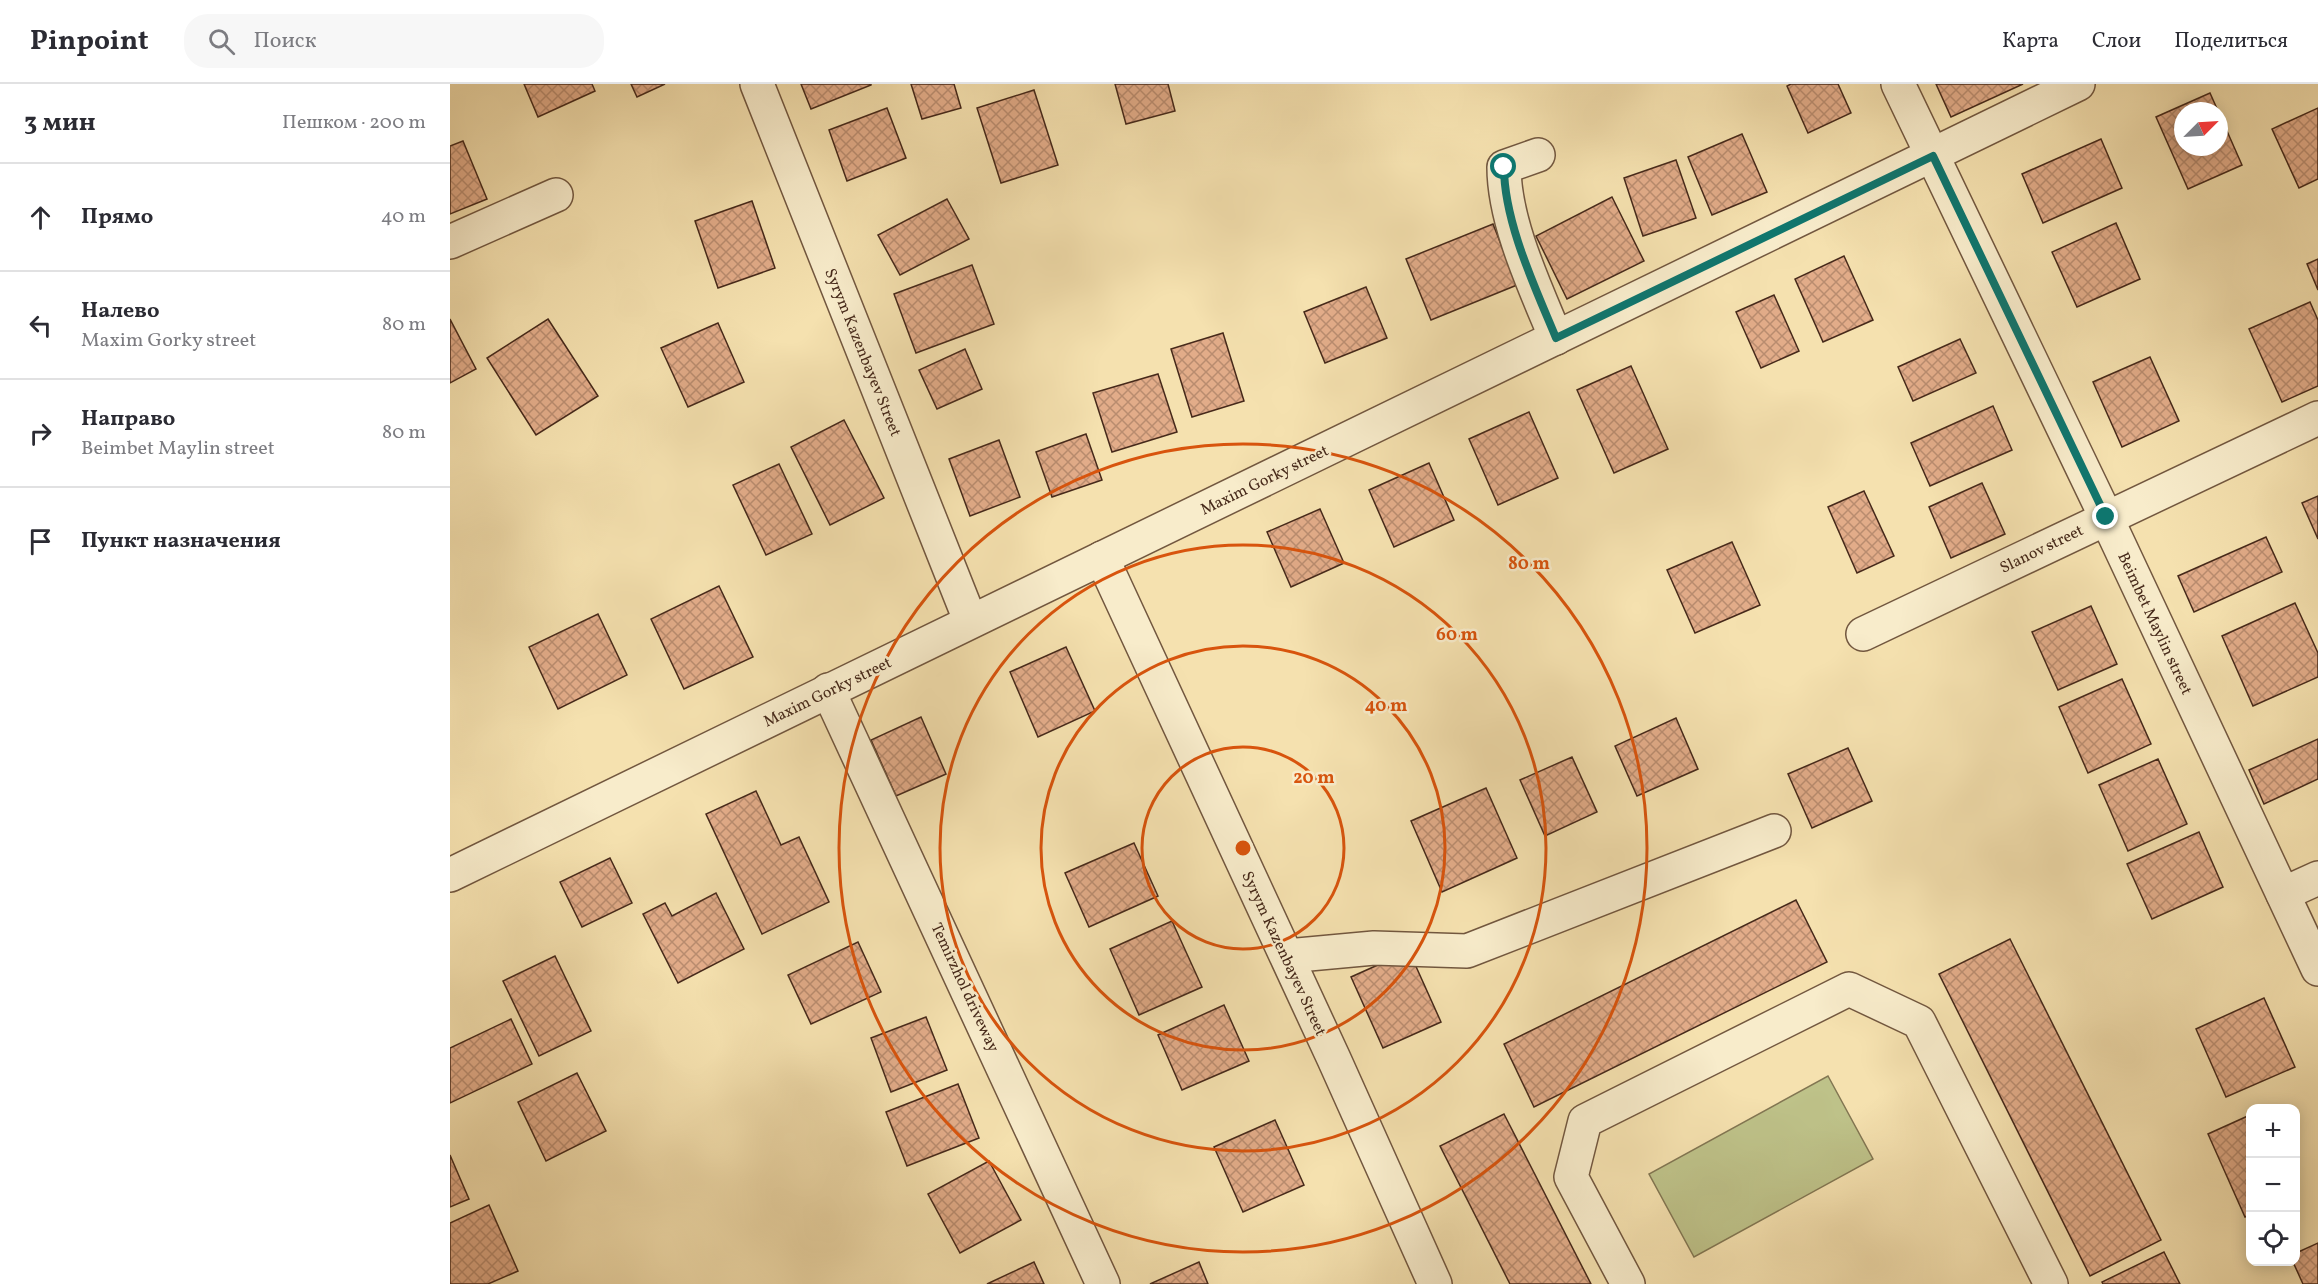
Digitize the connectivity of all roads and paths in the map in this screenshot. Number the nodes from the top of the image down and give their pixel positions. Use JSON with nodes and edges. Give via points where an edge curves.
{"nodes":[{"id":1,"x":757,"y":84,"type":"edge"},
{"id":2,"x":1898,"y":84,"type":"edge"},
{"id":3,"x":2078,"y":84,"type":"edge"},
{"id":4,"x":1538,"y":155,"type":"dead end"},
{"id":5,"x":1933,"y":156,"type":"junction"},
{"id":6,"x":556,"y":195,"type":"dead end"},
{"id":7,"x":450,"y":242,"type":"edge"},
{"id":8,"x":1556,"y":338,"type":"junction"},
{"id":9,"x":2318,"y":418,"type":"edge"},
{"id":10,"x":2106,"y":517,"type":"junction"},
{"id":11,"x":1102,"y":558,"type":"junction"},
{"id":12,"x":970,"y":620,"type":"junction"},
{"id":13,"x":1863,"y":634,"type":"dead end"},
{"id":14,"x":828,"y":690,"type":"junction"},
{"id":15,"x":1774,"y":831,"type":"dead end"},
{"id":16,"x":450,"y":875,"type":"edge"},
{"id":17,"x":2318,"y":878,"type":"edge"},
{"id":18,"x":2283,"y":894,"type":"junction"},
{"id":19,"x":1287,"y":956,"type":"junction"},
{"id":20,"x":2318,"y":969,"type":"edge"},
{"id":21,"x":1103,"y":1284,"type":"edge"},
{"id":22,"x":1435,"y":1284,"type":"edge"},
{"id":23,"x":1628,"y":1284,"type":"edge"},
{"id":24,"x":2051,"y":1284,"type":"edge"}],
"edges":[{"from":1,"to":12,"type":"street","name":"Syrym Kazenbayev Street"},
{"from":2,"to":5,"type":"street","name":"Beimbet Maylin street"},
{"from":3,"to":5,"type":"street","name":"Maxim Gorky street"},
{"from":4,"to":8,"type":"street","via":[[1504,167],[1504,189],[1530,274]]},
{"from":5,"to":8,"type":"street","name":"Maxim Gorky street"},
{"from":5,"to":10,"type":"street","name":"Beimbet Maylin street"},
{"from":6,"to":7,"type":"street"},
{"from":8,"to":11,"type":"street","name":"Maxim Gorky street"},
{"from":9,"to":10,"type":"street","name":"Slanov street"},
{"from":10,"to":13,"type":"street","name":"Slanov street"},
{"from":10,"to":18,"type":"street","name":"Beimbet Maylin street"},
{"from":11,"to":12,"type":"street","name":"Maxim Gorky street"},
{"from":11,"to":19,"type":"street","name":"Syrym Kazenbayev Street"},
{"from":12,"to":14,"type":"street","name":"Maxim Gorky street"},
{"from":14,"to":16,"type":"street","name":"Maxim Gorky street"},
{"from":14,"to":21,"type":"street","name":"Temirzhol driveway"},
{"from":15,"to":19,"type":"street","via":[[1467,951],[1374,948]]},
{"from":17,"to":18,"type":"street"},
{"from":18,"to":20,"type":"street","name":"Beimbet Maylin street"},
{"from":19,"to":22,"type":"street","name":"Syrym Kazenbayev Street"},
{"from":23,"to":24,"type":"street","via":[[1571,1177],[1585,1121],[1849,989],[1919,1022]]}]}
